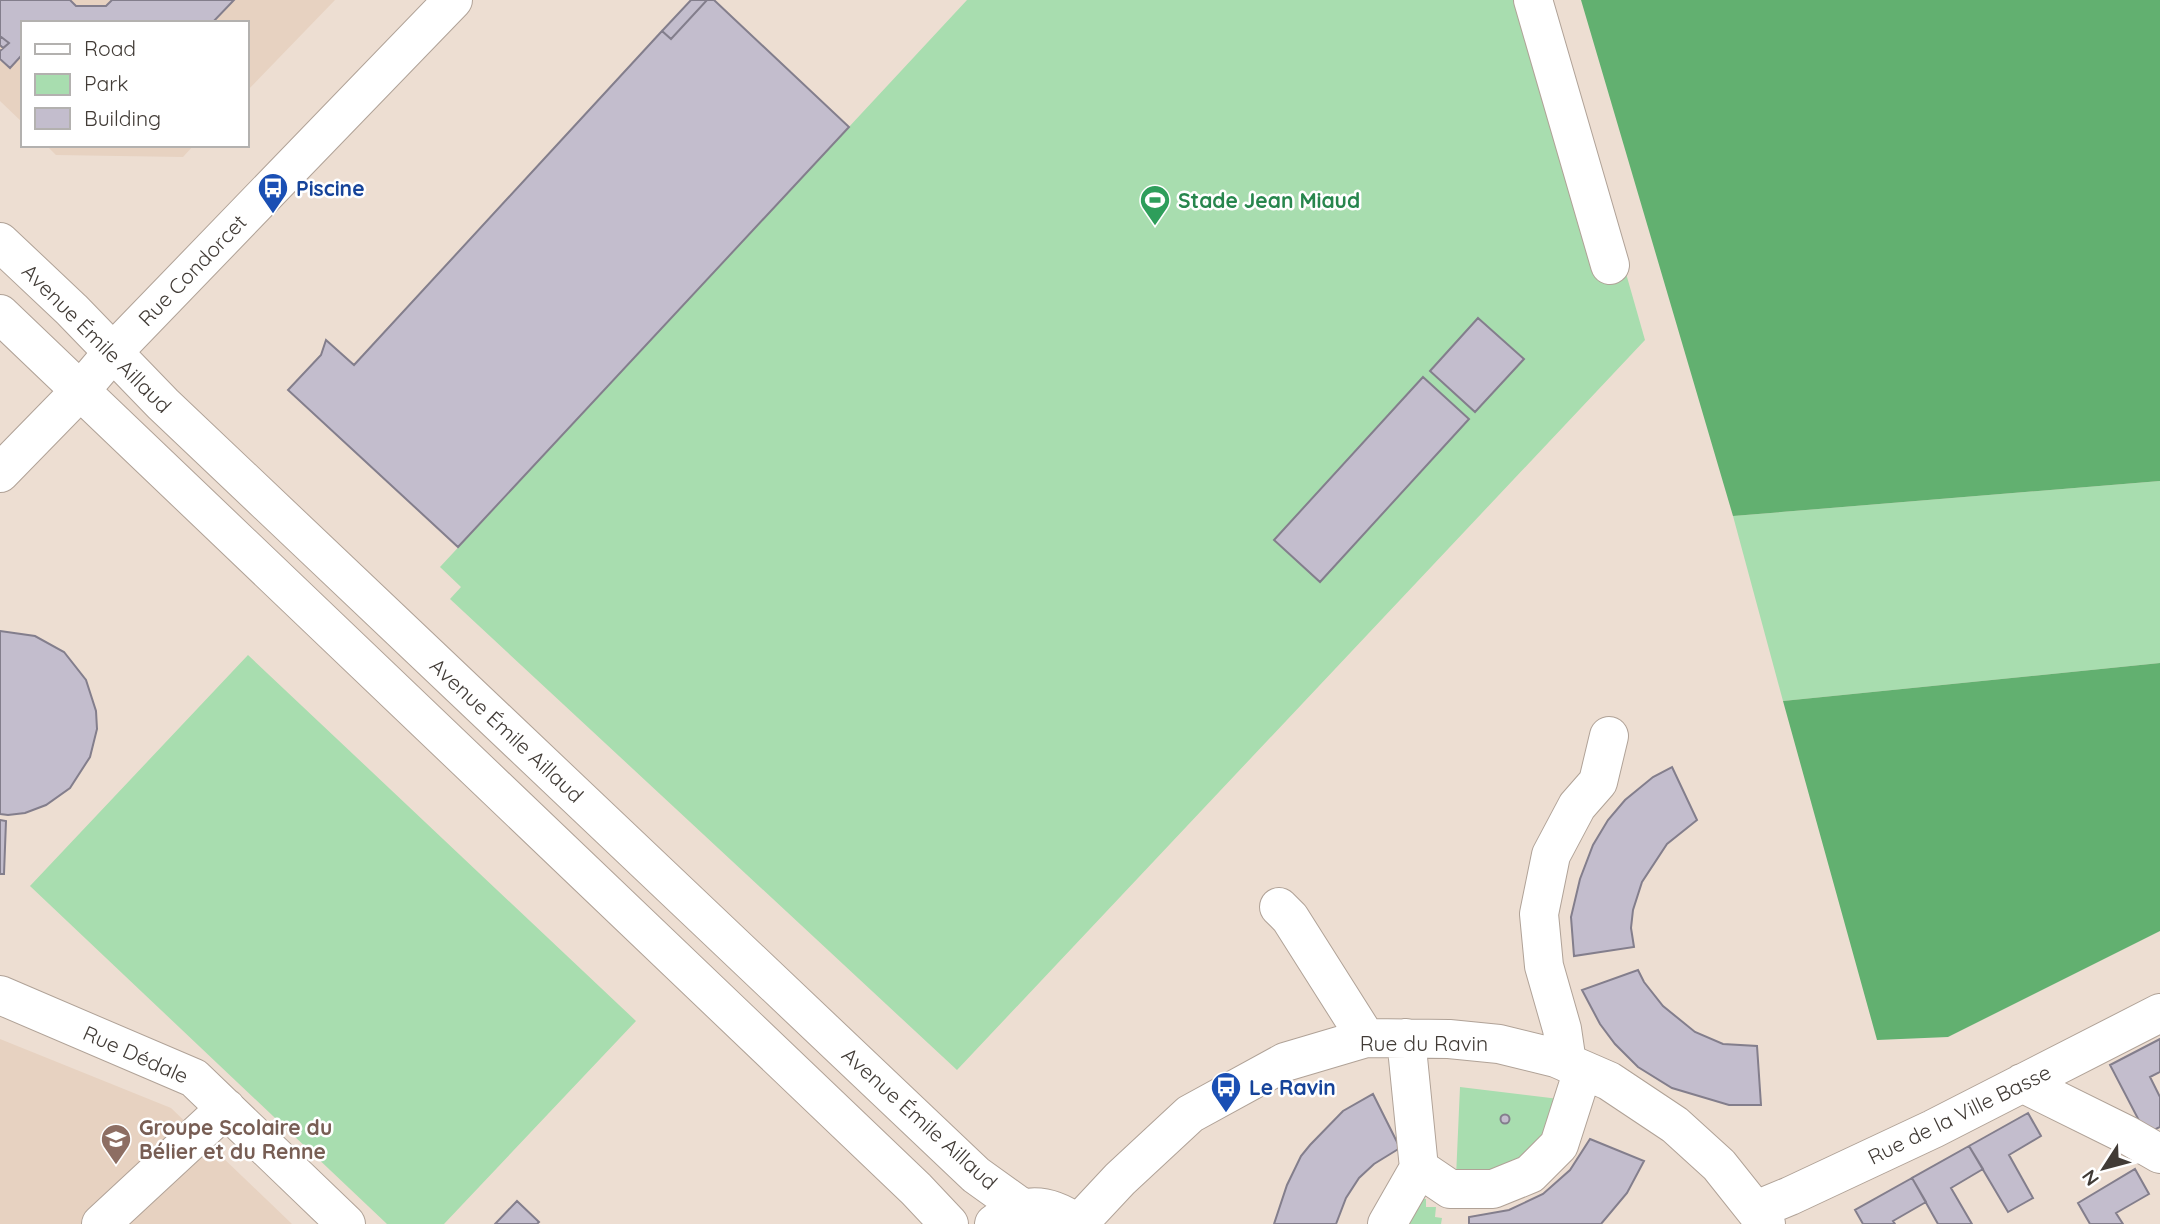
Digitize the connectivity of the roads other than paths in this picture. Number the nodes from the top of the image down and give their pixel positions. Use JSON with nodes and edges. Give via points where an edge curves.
{"nodes":[{"id":1,"x":453,"y":0,"type":"edge"},
{"id":2,"x":1533,"y":0,"type":"edge"},
{"id":3,"x":0,"y":242,"type":"edge"},
{"id":4,"x":1609,"y":265,"type":"dead end"},
{"id":5,"x":0,"y":314,"type":"edge"},
{"id":6,"x":113,"y":352,"type":"junction"},
{"id":7,"x":80,"y":391,"type":"junction"},
{"id":8,"x":0,"y":473,"type":"edge"},
{"id":9,"x":1609,"y":736,"type":"dead end"},
{"id":10,"x":1279,"y":907,"type":"dead end"},
{"id":11,"x":0,"y":995,"type":"edge"},
{"id":12,"x":2160,"y":1013,"type":"edge"},
{"id":13,"x":1366,"y":1038,"type":"junction"},
{"id":14,"x":1406,"y":1038,"type":"junction"},
{"id":15,"x":1575,"y":1066,"type":"junction"},
{"id":16,"x":2022,"y":1083,"type":"junction"},
{"id":17,"x":226,"y":1108,"type":"junction"},
{"id":18,"x":2160,"y":1154,"type":"edge"},
{"id":19,"x":1419,"y":1168,"type":"junction"},
{"id":20,"x":1008,"y":1216,"type":"edge"},
{"id":21,"x":1761,"y":1217,"type":"edge"},
{"id":22,"x":100,"y":1224,"type":"edge"},
{"id":23,"x":346,"y":1224,"type":"edge"},
{"id":24,"x":948,"y":1224,"type":"edge"},
{"id":25,"x":1078,"y":1224,"type":"edge"},
{"id":26,"x":1387,"y":1224,"type":"edge"}],
"edges":[{"from":1,"to":6,"type":"main road","name":"Rue Condorcet"},
{"from":2,"to":4,"type":"main road"},
{"from":3,"to":6,"type":"main road","name":"Avenue Émile Aillaud"},
{"from":5,"to":7,"type":"main road"},
{"from":6,"to":7,"type":"main road","name":"Rue Condorcet"},
{"from":6,"to":20,"type":"main road","name":"Avenue Émile Aillaud","via":[[976,1175]]},
{"from":7,"to":8,"type":"main road","name":"Rue Condorcet"},
{"from":7,"to":24,"type":"main road"},
{"from":9,"to":15,"type":"main road","via":[[1598,782],[1577,806],[1551,855],[1539,914],[1544,966]]},
{"from":10,"to":13,"type":"main road"},
{"from":11,"to":17,"type":"main road","name":"Rue Dédale","via":[[194,1078]]},
{"from":12,"to":16,"type":"main road","name":"Rue de la Ville Basse"},
{"from":13,"to":14,"type":"main road","name":"Rue du Ravin"},
{"from":13,"to":25,"type":"main road","name":"Rue du Ravin","via":[[1285,1062],[1190,1114]]},
{"from":14,"to":15,"type":"main road","name":"Rue du Ravin","via":[[1499,1044]]},
{"from":14,"to":19,"type":"main road"},
{"from":15,"to":19,"type":"main road","via":[[1559,1145],[1530,1174],[1493,1189],[1450,1189]]},
{"from":15,"to":21,"type":"main road","name":"Rue du Ravin","via":[[1609,1081],[1675,1125],[1720,1165]]},
{"from":16,"to":18,"type":"main road"},
{"from":16,"to":21,"type":"main road","name":"Rue de la Ville Basse"},
{"from":17,"to":22,"type":"main road"},
{"from":17,"to":23,"type":"main road","name":"Rue Dédale"},
{"from":19,"to":26,"type":"main road"},
{"from":20,"to":25,"type":"main road","via":[[1042,1207],[1061,1212]]}]}
